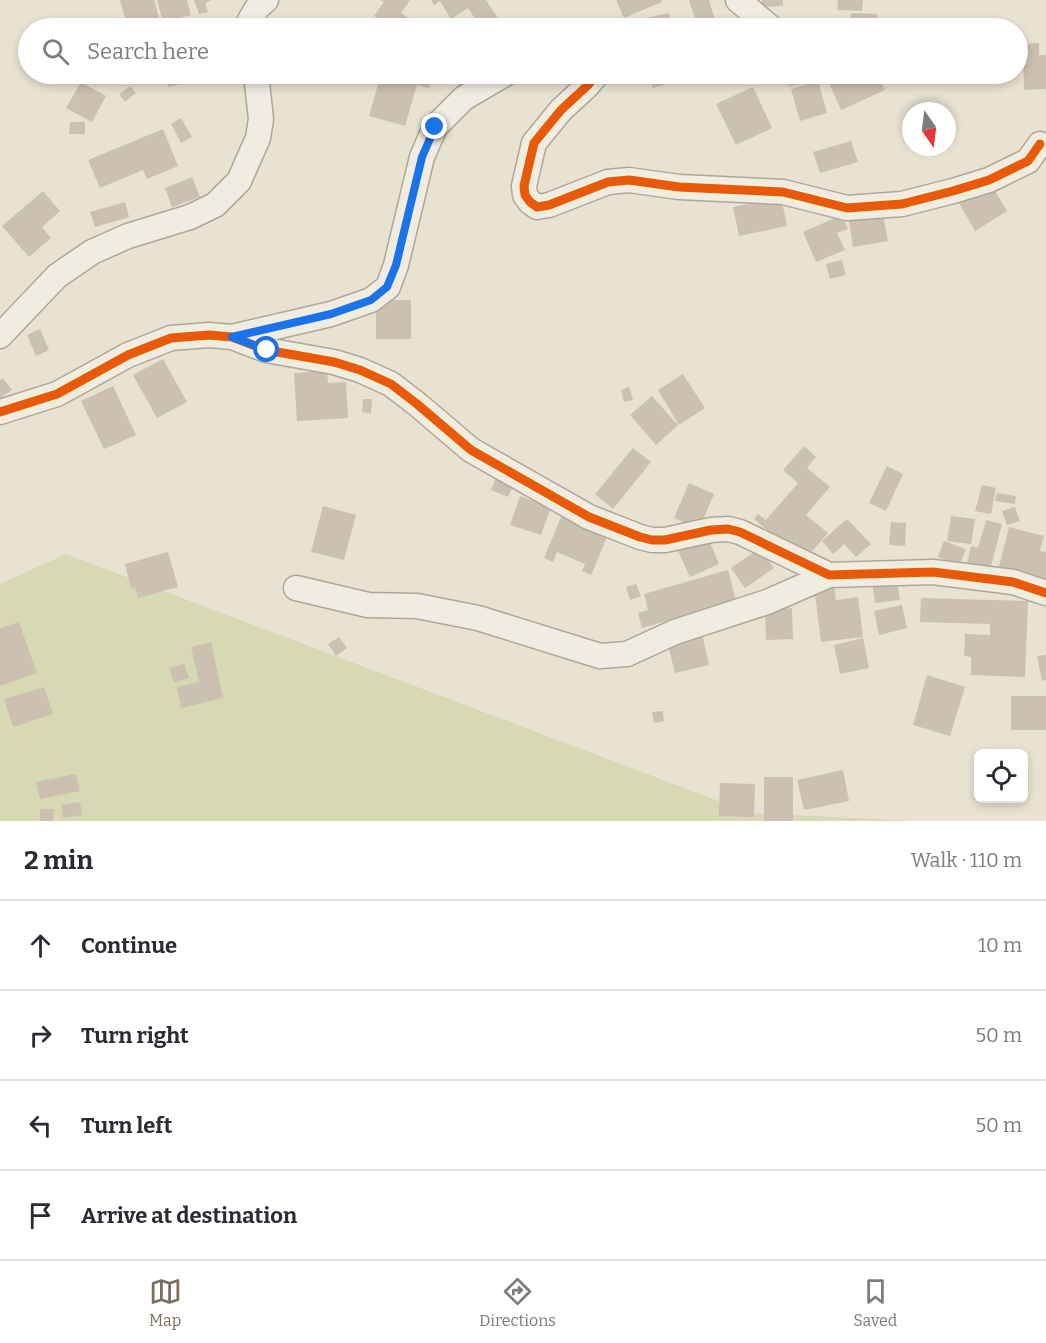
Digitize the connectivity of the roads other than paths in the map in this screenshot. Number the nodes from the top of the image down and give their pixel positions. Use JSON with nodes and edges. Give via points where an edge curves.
{"nodes":[{"id":1,"x":266,"y":0,"type":"edge"},
{"id":2,"x":738,"y":0,"type":"edge"},
{"id":3,"x":251,"y":18,"type":"edge"},
{"id":4,"x":759,"y":18,"type":"edge"},
{"id":5,"x":257,"y":84,"type":"edge"},
{"id":6,"x":488,"y":84,"type":"edge"},
{"id":7,"x":589,"y":84,"type":"edge"},
{"id":8,"x":1040,"y":144,"type":"dead end"},
{"id":9,"x":0,"y":336,"type":"edge"},
{"id":10,"x":232,"y":337,"type":"junction"},
{"id":11,"x":0,"y":412,"type":"edge"},
{"id":12,"x":830,"y":574,"type":"junction"},
{"id":13,"x":296,"y":588,"type":"dead end"},
{"id":14,"x":1046,"y":593,"type":"edge"}],
"edges":[{"from":1,"to":3,"type":"street"},
{"from":2,"to":4,"type":"street"},
{"from":5,"to":9,"type":"street","via":[[261,119],[258,138],[238,181],[215,205],[92,252],[57,276]]},
{"from":6,"to":10,"type":"street","via":[[464,98],[435,127],[422,157],[387,287],[371,300],[331,314]]},
{"from":7,"to":8,"type":"street","via":[[534,143],[524,186],[525,195],[537,207],[609,182],[629,180],[679,187],[783,192],[847,208],[902,204],[989,180],[1028,161]]},
{"from":10,"to":11,"type":"street","via":[[171,338],[128,355],[57,394]]},
{"from":10,"to":12,"type":"street","via":[[267,350],[334,362],[391,384],[471,450],[589,517],[652,540],[728,529]]},
{"from":12,"to":13,"type":"street","via":[[627,654],[600,656],[478,618],[417,606],[368,605]]},
{"from":12,"to":14,"type":"street","via":[[933,572],[1013,582]]}]}
